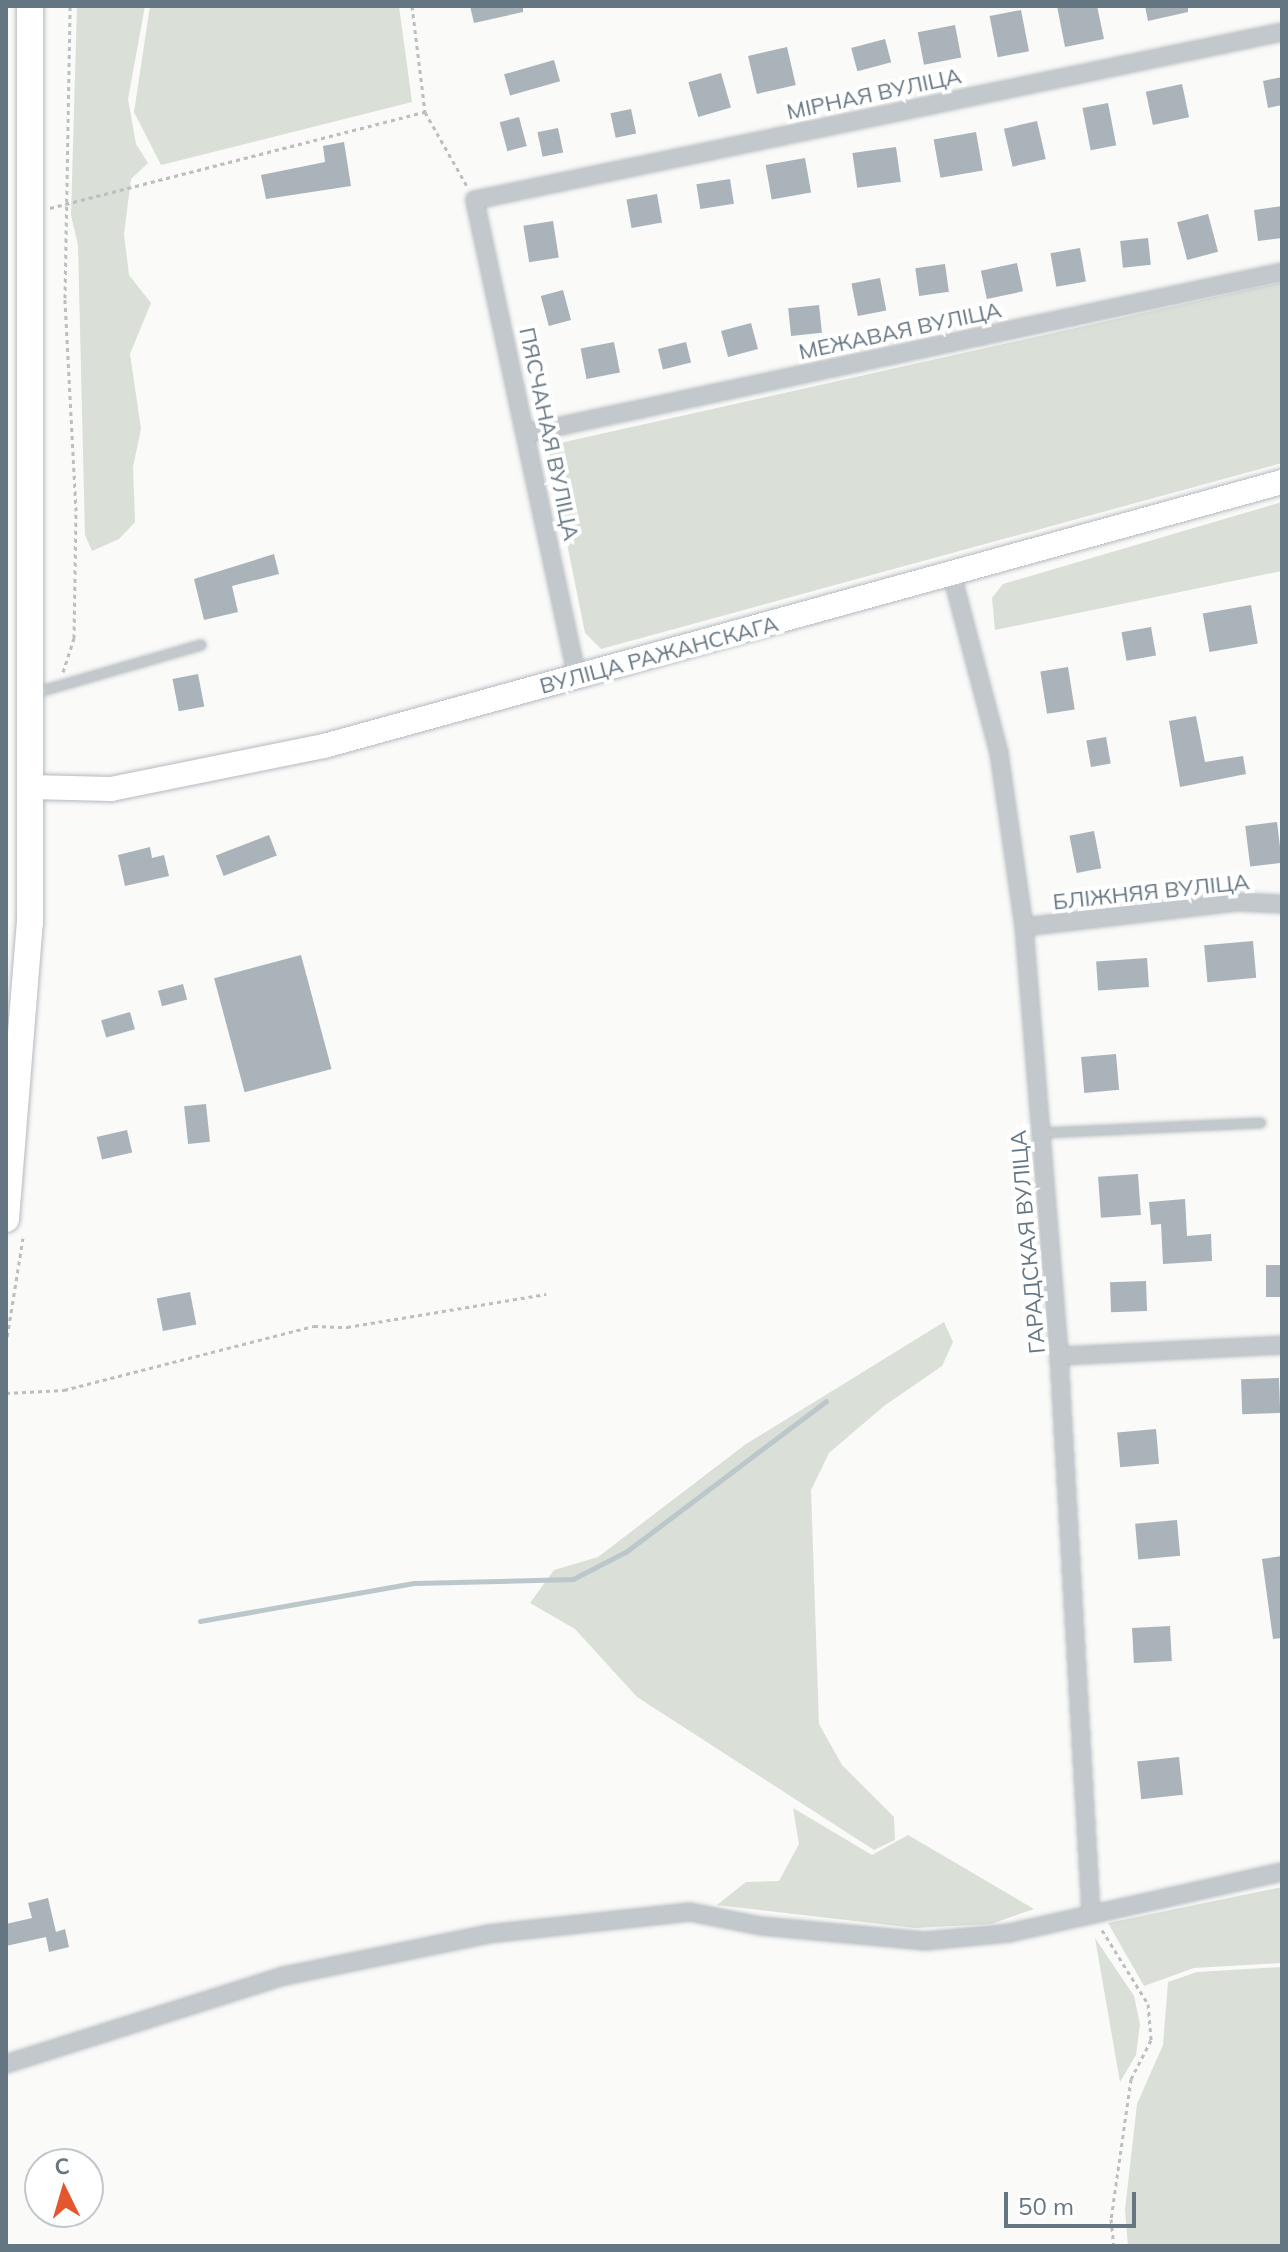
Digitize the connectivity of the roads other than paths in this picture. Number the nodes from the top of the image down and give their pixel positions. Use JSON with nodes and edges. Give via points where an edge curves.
{"nodes":[{"id":1,"x":30,"y":6,"type":"edge"},
{"id":2,"x":1282,"y":32,"type":"edge"},
{"id":3,"x":475,"y":200,"type":"joint"},
{"id":4,"x":1282,"y":272,"type":"edge"},
{"id":5,"x":528,"y":433,"type":"junction"},
{"id":6,"x":1282,"y":482,"type":"edge"},
{"id":7,"x":952,"y":575,"type":"junction"},
{"id":8,"x":201,"y":645,"type":"dead end"},
{"id":9,"x":577,"y":677,"type":"junction"},
{"id":10,"x":30,"y":695,"type":"junction"},
{"id":11,"x":30,"y":787,"type":"junction"},
{"id":12,"x":1282,"y":904,"type":"edge"},
{"id":13,"x":1024,"y":927,"type":"junction"},
{"id":14,"x":1261,"y":1123,"type":"dead end"},
{"id":15,"x":1041,"y":1133,"type":"junction"},
{"id":16,"x":15,"y":1228,"type":"edge"},
{"id":17,"x":1282,"y":1345,"type":"edge"},
{"id":18,"x":1059,"y":1356,"type":"junction"},
{"id":19,"x":1282,"y":1872,"type":"edge"},
{"id":20,"x":1091,"y":1913,"type":"junction"},
{"id":21,"x":6,"y":2064,"type":"edge"}],
"edges":[{"from":1,"to":10,"type":"main road"},
{"from":2,"to":3,"type":"street","name":"МІРНАЯ ВУЛІЦА"},
{"from":3,"to":5,"type":"street","name":"ПЯСЧАНАЯ ВУЛІЦА"},
{"from":4,"to":5,"type":"street","name":"МЕЖАВАЯ ВУЛІЦА"},
{"from":5,"to":9,"type":"street","name":"ПЯСЧАНАЯ ВУЛІЦА"},
{"from":6,"to":7,"type":"street","name":"ВУЛІЦА РАЖАНСКАГА"},
{"from":7,"to":9,"type":"street","name":"ВУЛІЦА РАЖАНСКАГА"},
{"from":7,"to":13,"type":"street","name":"ГАРАДСКАЯ ВУЛІЦА","via":[[999,753]]},
{"from":8,"to":10,"type":"lane"},
{"from":9,"to":11,"type":"street","name":"ВУЛІЦА РАЖАНСКАГА","via":[[197,775],[111,789]]},
{"from":10,"to":11,"type":"main road"},
{"from":11,"to":16,"type":"main road","via":[[27,1011]]},
{"from":12,"to":13,"type":"street","name":"БЛІЖНЯЯ ВУЛІЦА","via":[[1237,902]]},
{"from":13,"to":15,"type":"street","name":"ГАРАДСКАЯ ВУЛІЦА"},
{"from":14,"to":15,"type":"lane"},
{"from":15,"to":18,"type":"street","name":"ГАРАДСКАЯ ВУЛІЦА"},
{"from":17,"to":18,"type":"street"},
{"from":18,"to":20,"type":"street","name":"ГАРАДСКАЯ ВУЛІЦА"},
{"from":19,"to":20,"type":"street"},
{"from":20,"to":21,"type":"street","via":[[1009,1933],[925,1941],[761,1926],[690,1912],[567,1922],[405,1948],[284,1976]]}]}
